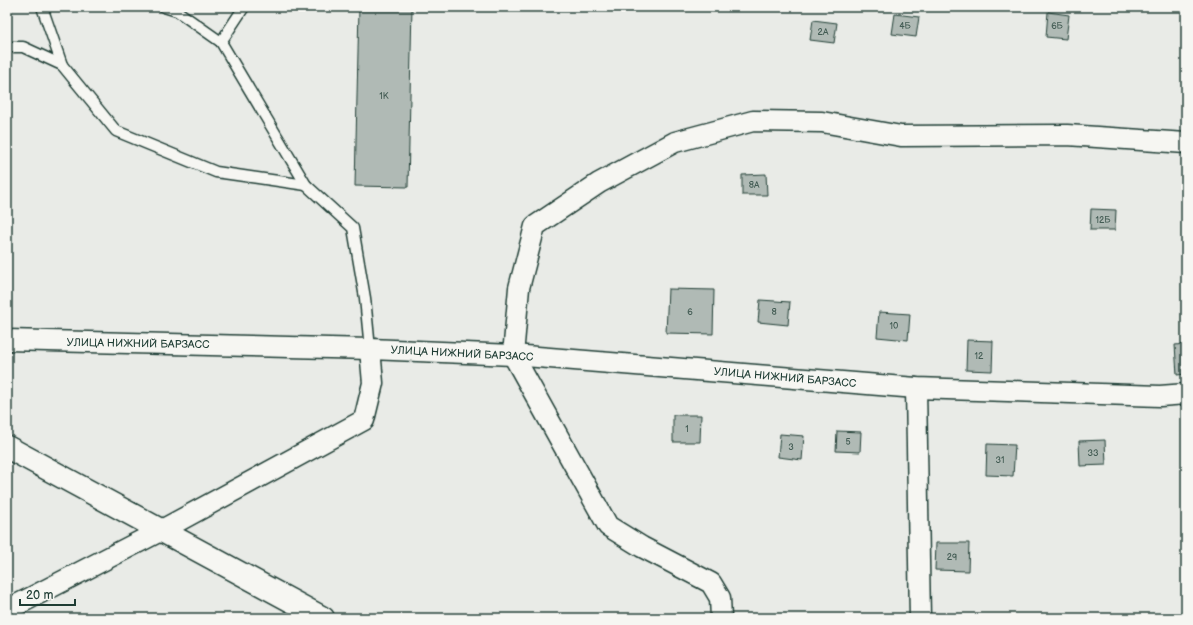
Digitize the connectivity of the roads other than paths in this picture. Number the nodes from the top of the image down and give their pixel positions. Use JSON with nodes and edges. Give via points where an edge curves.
{"nodes":[{"id":1,"x":42,"y":7,"type":"edge"},
{"id":2,"x":164,"y":7,"type":"edge"},
{"id":3,"x":244,"y":7,"type":"edge"},
{"id":4,"x":221,"y":42,"type":"junction"},
{"id":5,"x":7,"y":47,"type":"edge"},
{"id":6,"x":62,"y":65,"type":"junction"},
{"id":7,"x":1186,"y":143,"type":"edge"},
{"id":8,"x":306,"y":185,"type":"junction"},
{"id":9,"x":7,"y":340,"type":"edge"},
{"id":10,"x":370,"y":348,"type":"junction"},
{"id":11,"x":513,"y":355,"type":"junction"},
{"id":12,"x":916,"y":388,"type":"junction"},
{"id":13,"x":1186,"y":394,"type":"edge"},
{"id":14,"x":7,"y":447,"type":"edge"},
{"id":15,"x":160,"y":531,"type":"junction"},
{"id":16,"x":7,"y":610,"type":"edge"},
{"id":17,"x":323,"y":618,"type":"edge"},
{"id":18,"x":721,"y":618,"type":"edge"},
{"id":19,"x":920,"y":618,"type":"edge"}],
"edges":[{"from":1,"to":6,"type":"lane"},
{"from":2,"to":4,"type":"lane","via":[[177,11]]},
{"from":3,"to":4,"type":"lane"},
{"from":4,"to":8,"type":"lane"},
{"from":5,"to":6,"type":"lane","via":[[23,47]]},
{"from":6,"to":8,"type":"lane","via":[[116,131],[216,172]]},
{"from":7,"to":11,"type":"street","via":[[1067,135],[901,136],[822,122],[753,121],[675,142],[599,183],[535,226],[520,288]]},
{"from":8,"to":10,"type":"lane","via":[[352,228],[365,298]]},
{"from":9,"to":10,"type":"street","name":"УЛИЦА НИЖНИЙ БАРЗАСС"},
{"from":10,"to":11,"type":"street","name":"УЛИЦА НИЖНИЙ БАРЗАСС"},
{"from":10,"to":15,"type":"street","via":[[373,384],[364,420]]},
{"from":11,"to":12,"type":"street","name":"УЛИЦА НИЖНИЙ БАРЗАСС"},
{"from":11,"to":18,"type":"street","via":[[608,526],[642,547],[712,583],[720,598]]},
{"from":12,"to":13,"type":"street","name":"УЛИЦА НИЖНИЙ БАРЗАСС","via":[[1160,396]]},
{"from":12,"to":19,"type":"street"},
{"from":14,"to":15,"type":"main road"},
{"from":15,"to":16,"type":"street"},
{"from":15,"to":17,"type":"main road"}]}
